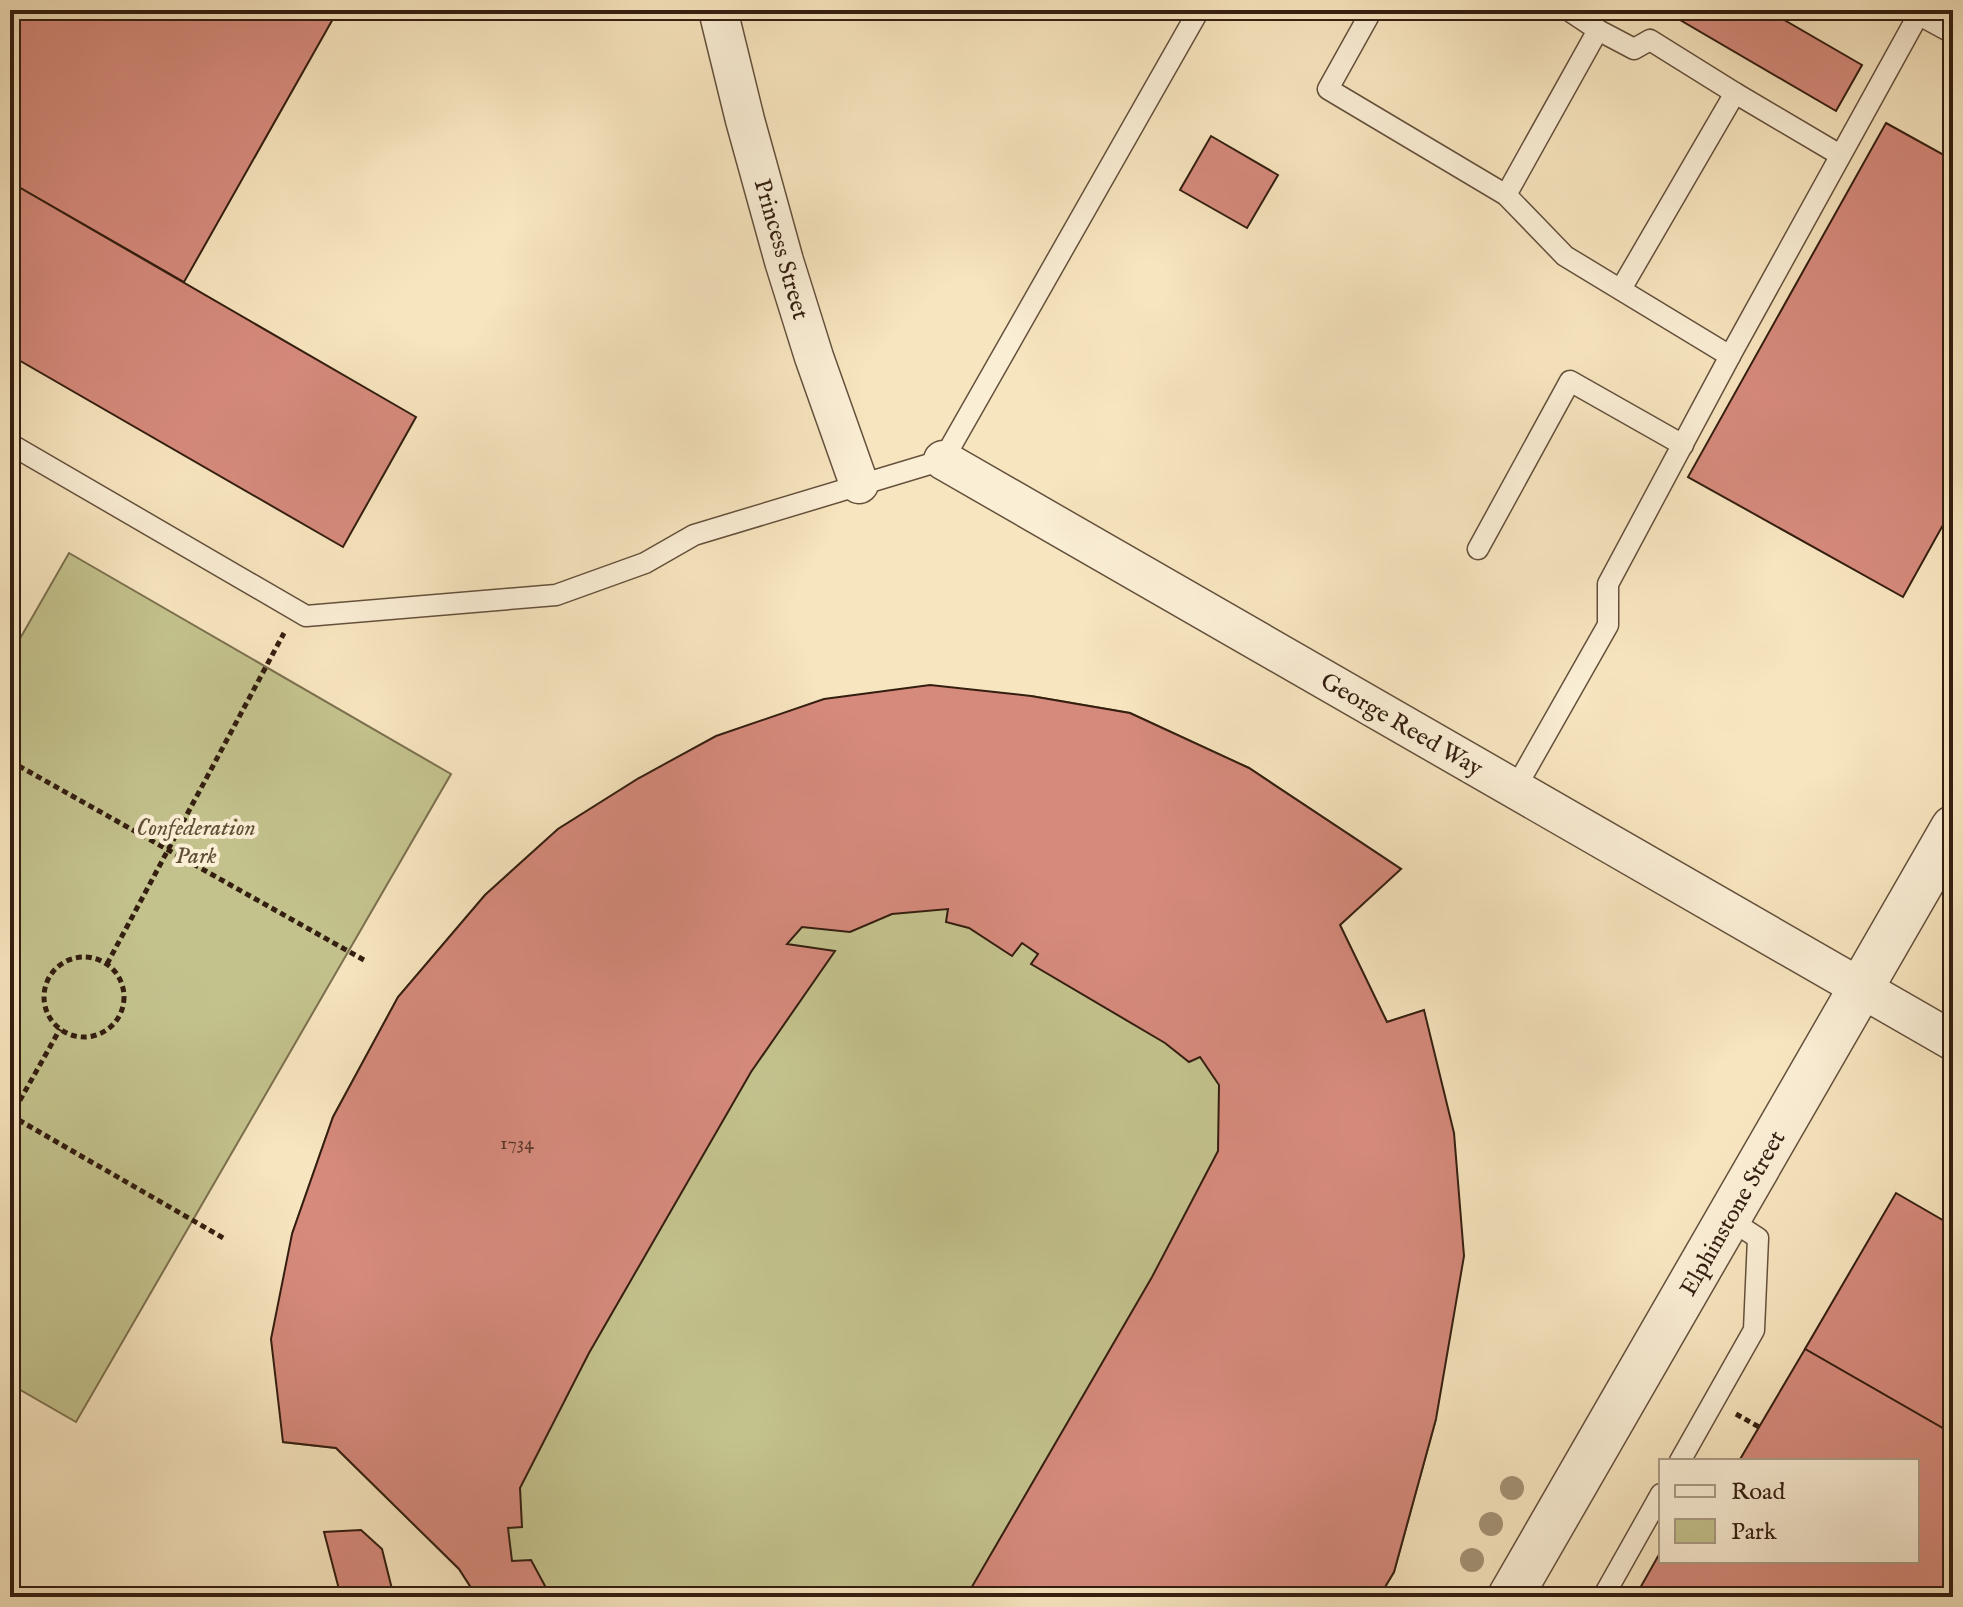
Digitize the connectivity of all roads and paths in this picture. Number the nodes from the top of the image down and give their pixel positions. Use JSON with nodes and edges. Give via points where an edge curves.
{"nodes":[{"id":1,"x":718,"y":10,"type":"edge"},
{"id":2,"x":1199,"y":10,"type":"edge"},
{"id":3,"x":1372,"y":10,"type":"edge"},
{"id":4,"x":1568,"y":10,"type":"edge"},
{"id":5,"x":1921,"y":10,"type":"edge"},
{"id":6,"x":1929,"y":10,"type":"edge"},
{"id":7,"x":1953,"y":23,"type":"edge"},
{"id":8,"x":1598,"y":30,"type":"junction"},
{"id":9,"x":1735,"y":93,"type":"junction"},
{"id":10,"x":1840,"y":155,"type":"junction"},
{"id":11,"x":1506,"y":195,"type":"junction"},
{"id":12,"x":1621,"y":289,"type":"junction"},
{"id":13,"x":1730,"y":356,"type":"junction"},
{"id":14,"x":10,"y":444,"type":"edge"},
{"id":15,"x":1683,"y":445,"type":"junction"},
{"id":16,"x":943,"y":460,"type":"junction"},
{"id":17,"x":859,"y":484,"type":"junction"},
{"id":18,"x":1478,"y":549,"type":"dead end"},
{"id":19,"x":297,"y":610,"type":"junction"},
{"id":20,"x":10,"y":761,"type":"edge"},
{"id":21,"x":1515,"y":789,"type":"junction"},
{"id":22,"x":1953,"y":828,"type":"edge"},
{"id":23,"x":168,"y":851,"type":"junction"},
{"id":24,"x":364,"y":960,"type":"dead end"},
{"id":25,"x":107,"y":964,"type":"junction"},
{"id":26,"x":1861,"y":988,"type":"junction"},
{"id":27,"x":60,"y":1029,"type":"junction"},
{"id":28,"x":1953,"y":1041,"type":"edge"},
{"id":29,"x":10,"y":1116,"type":"edge"},
{"id":30,"x":1729,"y":1219,"type":"junction"},
{"id":31,"x":225,"y":1239,"type":"dead end"},
{"id":32,"x":1681,"y":1459,"type":"edge"},
{"id":33,"x":1659,"y":1498,"type":"edge"},
{"id":34,"x":1510,"y":1597,"type":"edge"},
{"id":35,"x":1603,"y":1597,"type":"edge"}],
"edges":[{"from":1,"to":17,"type":"street","name":"Princess Street","via":[[784,261]]},
{"from":2,"to":16,"type":"lane"},
{"from":3,"to":11,"type":"lane","via":[[1328,89]]},
{"from":4,"to":8,"type":"lane"},
{"from":5,"to":10,"type":"lane"},
{"from":6,"to":7,"type":"street"},
{"from":8,"to":9,"type":"lane","via":[[1634,49],[1650,40]]},
{"from":8,"to":11,"type":"lane"},
{"from":9,"to":10,"type":"lane"},
{"from":9,"to":12,"type":"lane"},
{"from":10,"to":13,"type":"lane"},
{"from":11,"to":12,"type":"lane","via":[[1565,256]]},
{"from":12,"to":13,"type":"lane"},
{"from":13,"to":15,"type":"lane"},
{"from":14,"to":19,"type":"lane"},
{"from":15,"to":18,"type":"lane","via":[[1570,381]]},
{"from":15,"to":21,"type":"lane","via":[[1608,584],[1608,625]]},
{"from":16,"to":17,"type":"lane"},
{"from":16,"to":21,"type":"street","name":"George Reed Way"},
{"from":17,"to":19,"type":"lane","via":[[694,535],[645,563],[556,595],[306,616]]},
{"from":19,"to":23,"type":"path"},
{"from":20,"to":23,"type":"path"},
{"from":21,"to":26,"type":"street","name":"George Reed Way"},
{"from":22,"to":26,"type":"street","name":"Elphinstone Street"},
{"from":23,"to":24,"type":"path"},
{"from":23,"to":25,"type":"path"},
{"from":25,"to":27,"type":"path","via":[[77,957],[51,973],[44,1003]]},
{"from":25,"to":27,"type":"path","via":[[123,990],[116,1020],[90,1036]]},
{"from":26,"to":28,"type":"street","name":"George Reed Way"},
{"from":26,"to":30,"type":"street","name":"Elphinstone Street"},
{"from":27,"to":29,"type":"path"},
{"from":29,"to":31,"type":"path"},
{"from":30,"to":32,"type":"lane","via":[[1758,1238],[1754,1330]]},
{"from":30,"to":34,"type":"street","name":"Elphinstone Street"},
{"from":33,"to":35,"type":"lane"}]}
